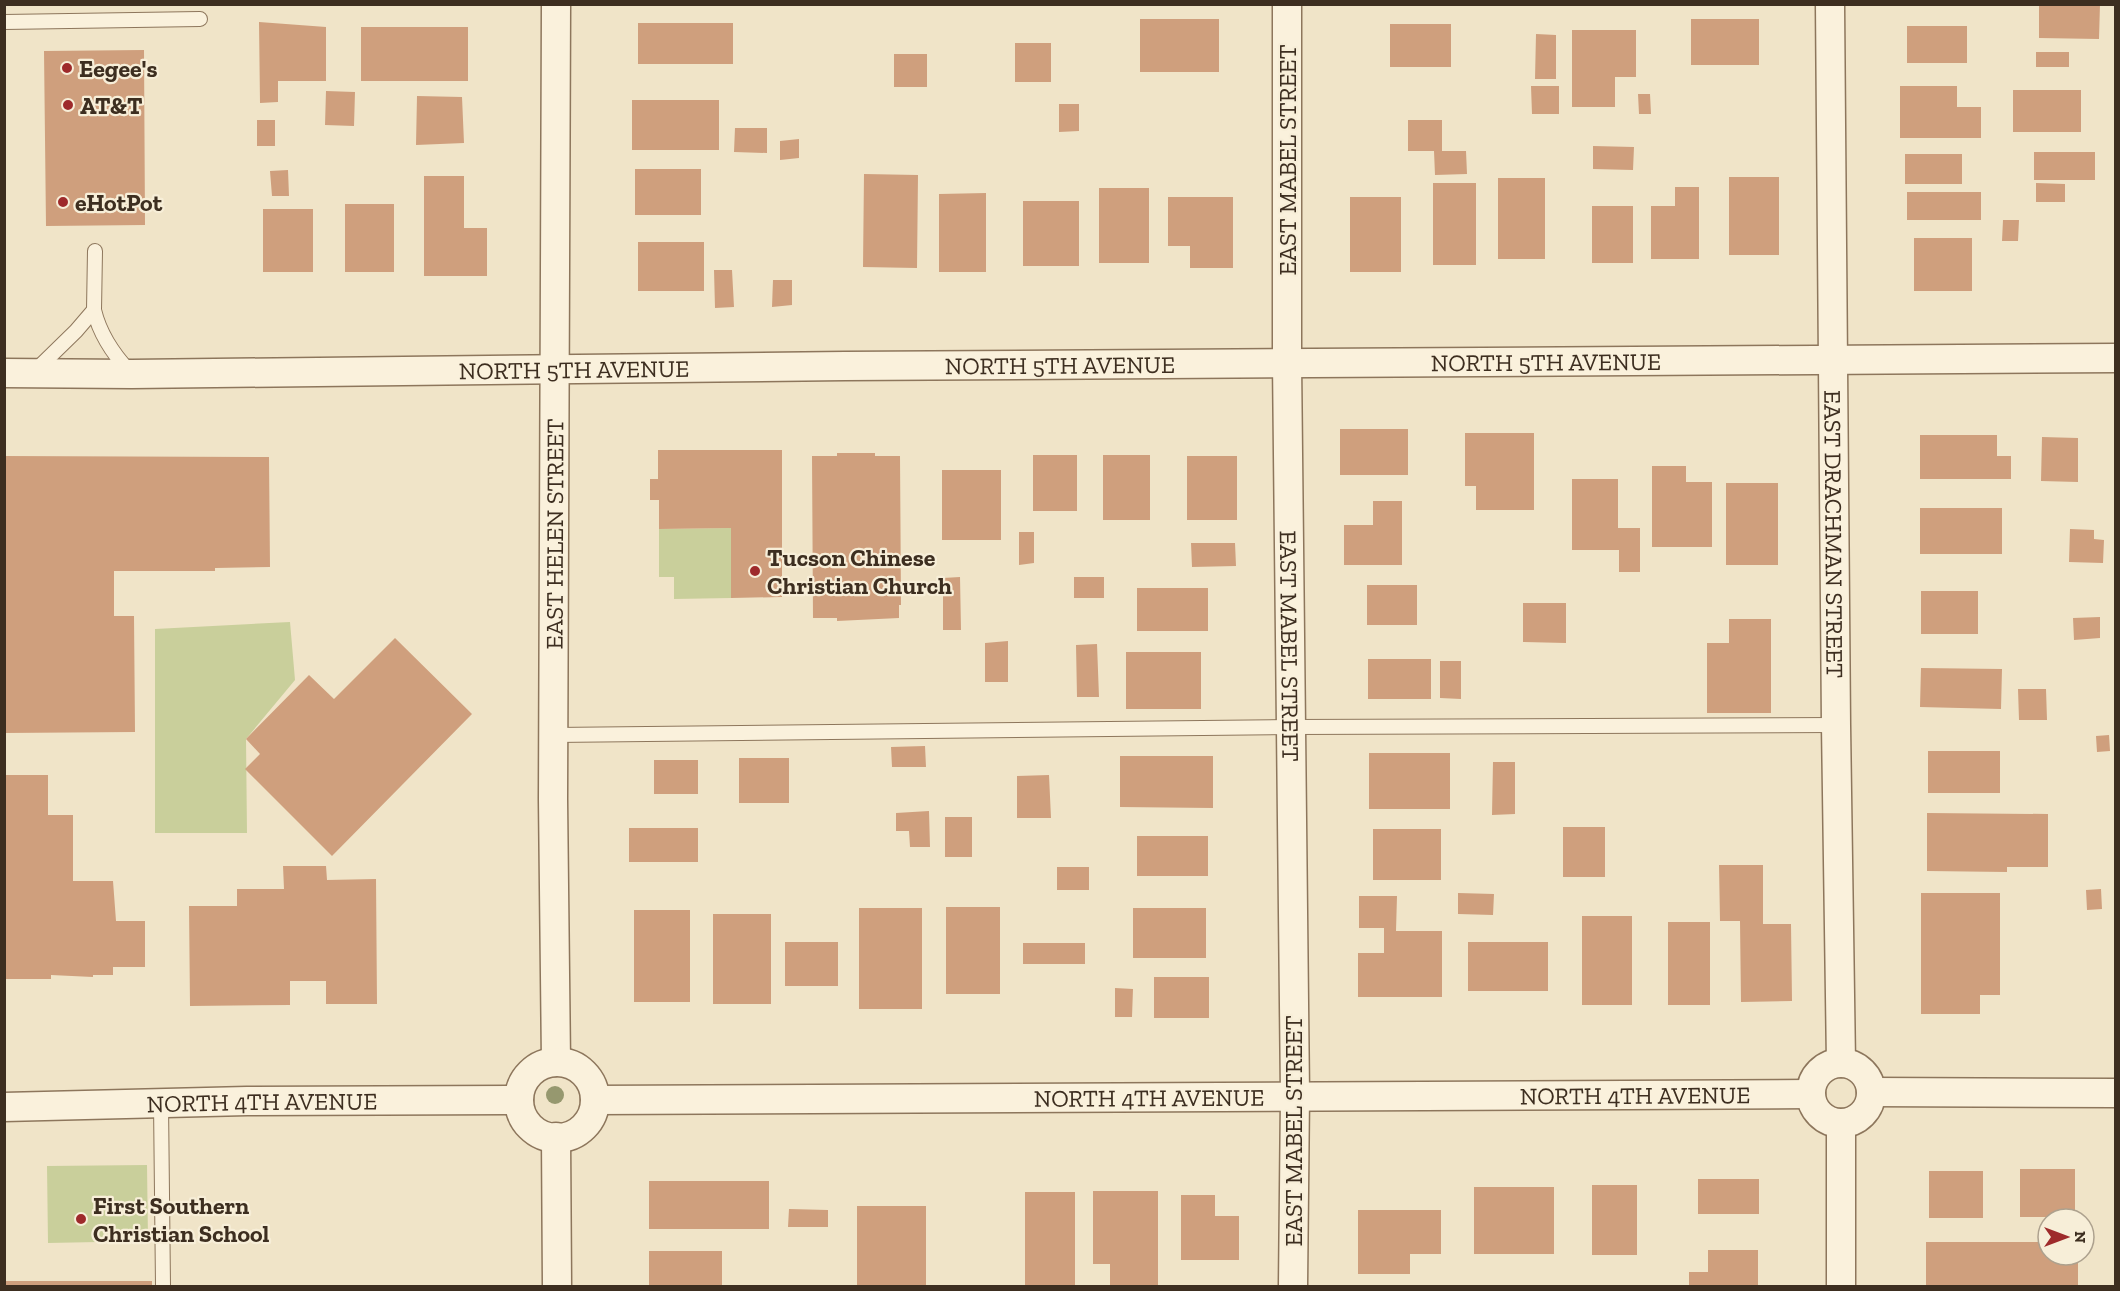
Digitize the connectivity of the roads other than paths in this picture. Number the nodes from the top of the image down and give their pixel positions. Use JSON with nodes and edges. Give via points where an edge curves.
{"nodes":[{"id":1,"x":556,"y":4,"type":"edge"},
{"id":2,"x":1287,"y":4,"type":"edge"},
{"id":3,"x":1830,"y":4,"type":"edge"},
{"id":4,"x":200,"y":19,"type":"dead end"},
{"id":5,"x":4,"y":22,"type":"edge"},
{"id":6,"x":95,"y":251,"type":"dead end"},
{"id":7,"x":94,"y":310,"type":"junction"},
{"id":8,"x":2115,"y":358,"type":"edge"},
{"id":9,"x":1832,"y":359,"type":"junction"},
{"id":10,"x":1287,"y":362,"type":"junction"},
{"id":11,"x":555,"y":369,"type":"junction"},
{"id":12,"x":4,"y":373,"type":"edge"},
{"id":13,"x":33,"y":373,"type":"junction"},
{"id":14,"x":132,"y":374,"type":"junction"},
{"id":15,"x":1836,"y":725,"type":"junction"},
{"id":16,"x":1292,"y":727,"type":"junction"},
{"id":17,"x":554,"y":735,"type":"junction"},
{"id":18,"x":556,"y":1062,"type":"junction"},
{"id":19,"x":1841,"y":1063,"type":"junction"},
{"id":20,"x":1871,"y":1092,"type":"junction"},
{"id":21,"x":2115,"y":1093,"type":"edge"},
{"id":22,"x":1811,"y":1094,"type":"junction"},
{"id":23,"x":1295,"y":1095,"type":"junction"},
{"id":24,"x":519,"y":1100,"type":"junction"},
{"id":25,"x":595,"y":1100,"type":"junction"},
{"id":26,"x":161,"y":1103,"type":"junction"},
{"id":27,"x":4,"y":1107,"type":"edge"},
{"id":28,"x":1841,"y":1123,"type":"junction"},
{"id":29,"x":556,"y":1137,"type":"junction"},
{"id":30,"x":163,"y":1287,"type":"edge"},
{"id":31,"x":557,"y":1287,"type":"edge"},
{"id":32,"x":1293,"y":1287,"type":"edge"},
{"id":33,"x":1841,"y":1287,"type":"edge"}],
"edges":[{"from":1,"to":11,"type":"street","name":"EAST HELEN STREET"},
{"from":2,"to":10,"type":"street","name":"EAST MABEL STREET"},
{"from":3,"to":9,"type":"street","name":"EAST DRACHMAN STREET"},
{"from":4,"to":5,"type":"lane"},
{"from":6,"to":7,"type":"lane"},
{"from":7,"to":13,"type":"lane"},
{"from":7,"to":14,"type":"lane","via":[[100,331],[114,355]]},
{"from":8,"to":9,"type":"street","name":"NORTH 5TH AVENUE"},
{"from":9,"to":10,"type":"street","name":"NORTH 5TH AVENUE"},
{"from":9,"to":15,"type":"street","name":"EAST DRACHMAN STREET"},
{"from":10,"to":11,"type":"street","name":"NORTH 5TH AVENUE"},
{"from":10,"to":16,"type":"street","name":"EAST MABEL STREET"},
{"from":11,"to":14,"type":"street","name":"NORTH 5TH AVENUE"},
{"from":11,"to":17,"type":"street","name":"EAST HELEN STREET"},
{"from":12,"to":13,"type":"street","name":"NORTH 5TH AVENUE"},
{"from":13,"to":14,"type":"street","name":"NORTH 5TH AVENUE"},
{"from":15,"to":16,"type":"lane"},
{"from":15,"to":19,"type":"street","name":"EAST DRACHMAN STREET"},
{"from":16,"to":17,"type":"lane"},
{"from":16,"to":23,"type":"street","name":"EAST MABEL STREET"},
{"from":17,"to":18,"type":"street","name":"EAST HELEN STREET"},
{"from":18,"to":24,"type":"street","via":[[538,1067],[528,1075]]},
{"from":18,"to":25,"type":"street","via":[[576,1067],[586,1075]]},
{"from":19,"to":20,"type":"street","via":[[1858,1068]]},
{"from":19,"to":22,"type":"street","via":[[1823,1068],[1816,1076]]},
{"from":20,"to":21,"type":"street"},
{"from":20,"to":28,"type":"street","via":[[1865,1111]]},
{"from":22,"to":23,"type":"street","name":"NORTH 4TH AVENUE"},
{"from":22,"to":28,"type":"street","via":[[1817,1112]]},
{"from":23,"to":25,"type":"street","name":"NORTH 4TH AVENUE"},
{"from":23,"to":32,"type":"street","name":"EAST MABEL STREET"},
{"from":24,"to":26,"type":"street","name":"NORTH 4TH AVENUE"},
{"from":24,"to":29,"type":"street","via":[[528,1124],[538,1133]]},
{"from":25,"to":29,"type":"street","via":[[585,1125],[574,1133]]},
{"from":26,"to":27,"type":"street","name":"NORTH 4TH AVENUE"},
{"from":26,"to":30,"type":"lane"},
{"from":28,"to":33,"type":"street"},
{"from":29,"to":31,"type":"street"}]}
